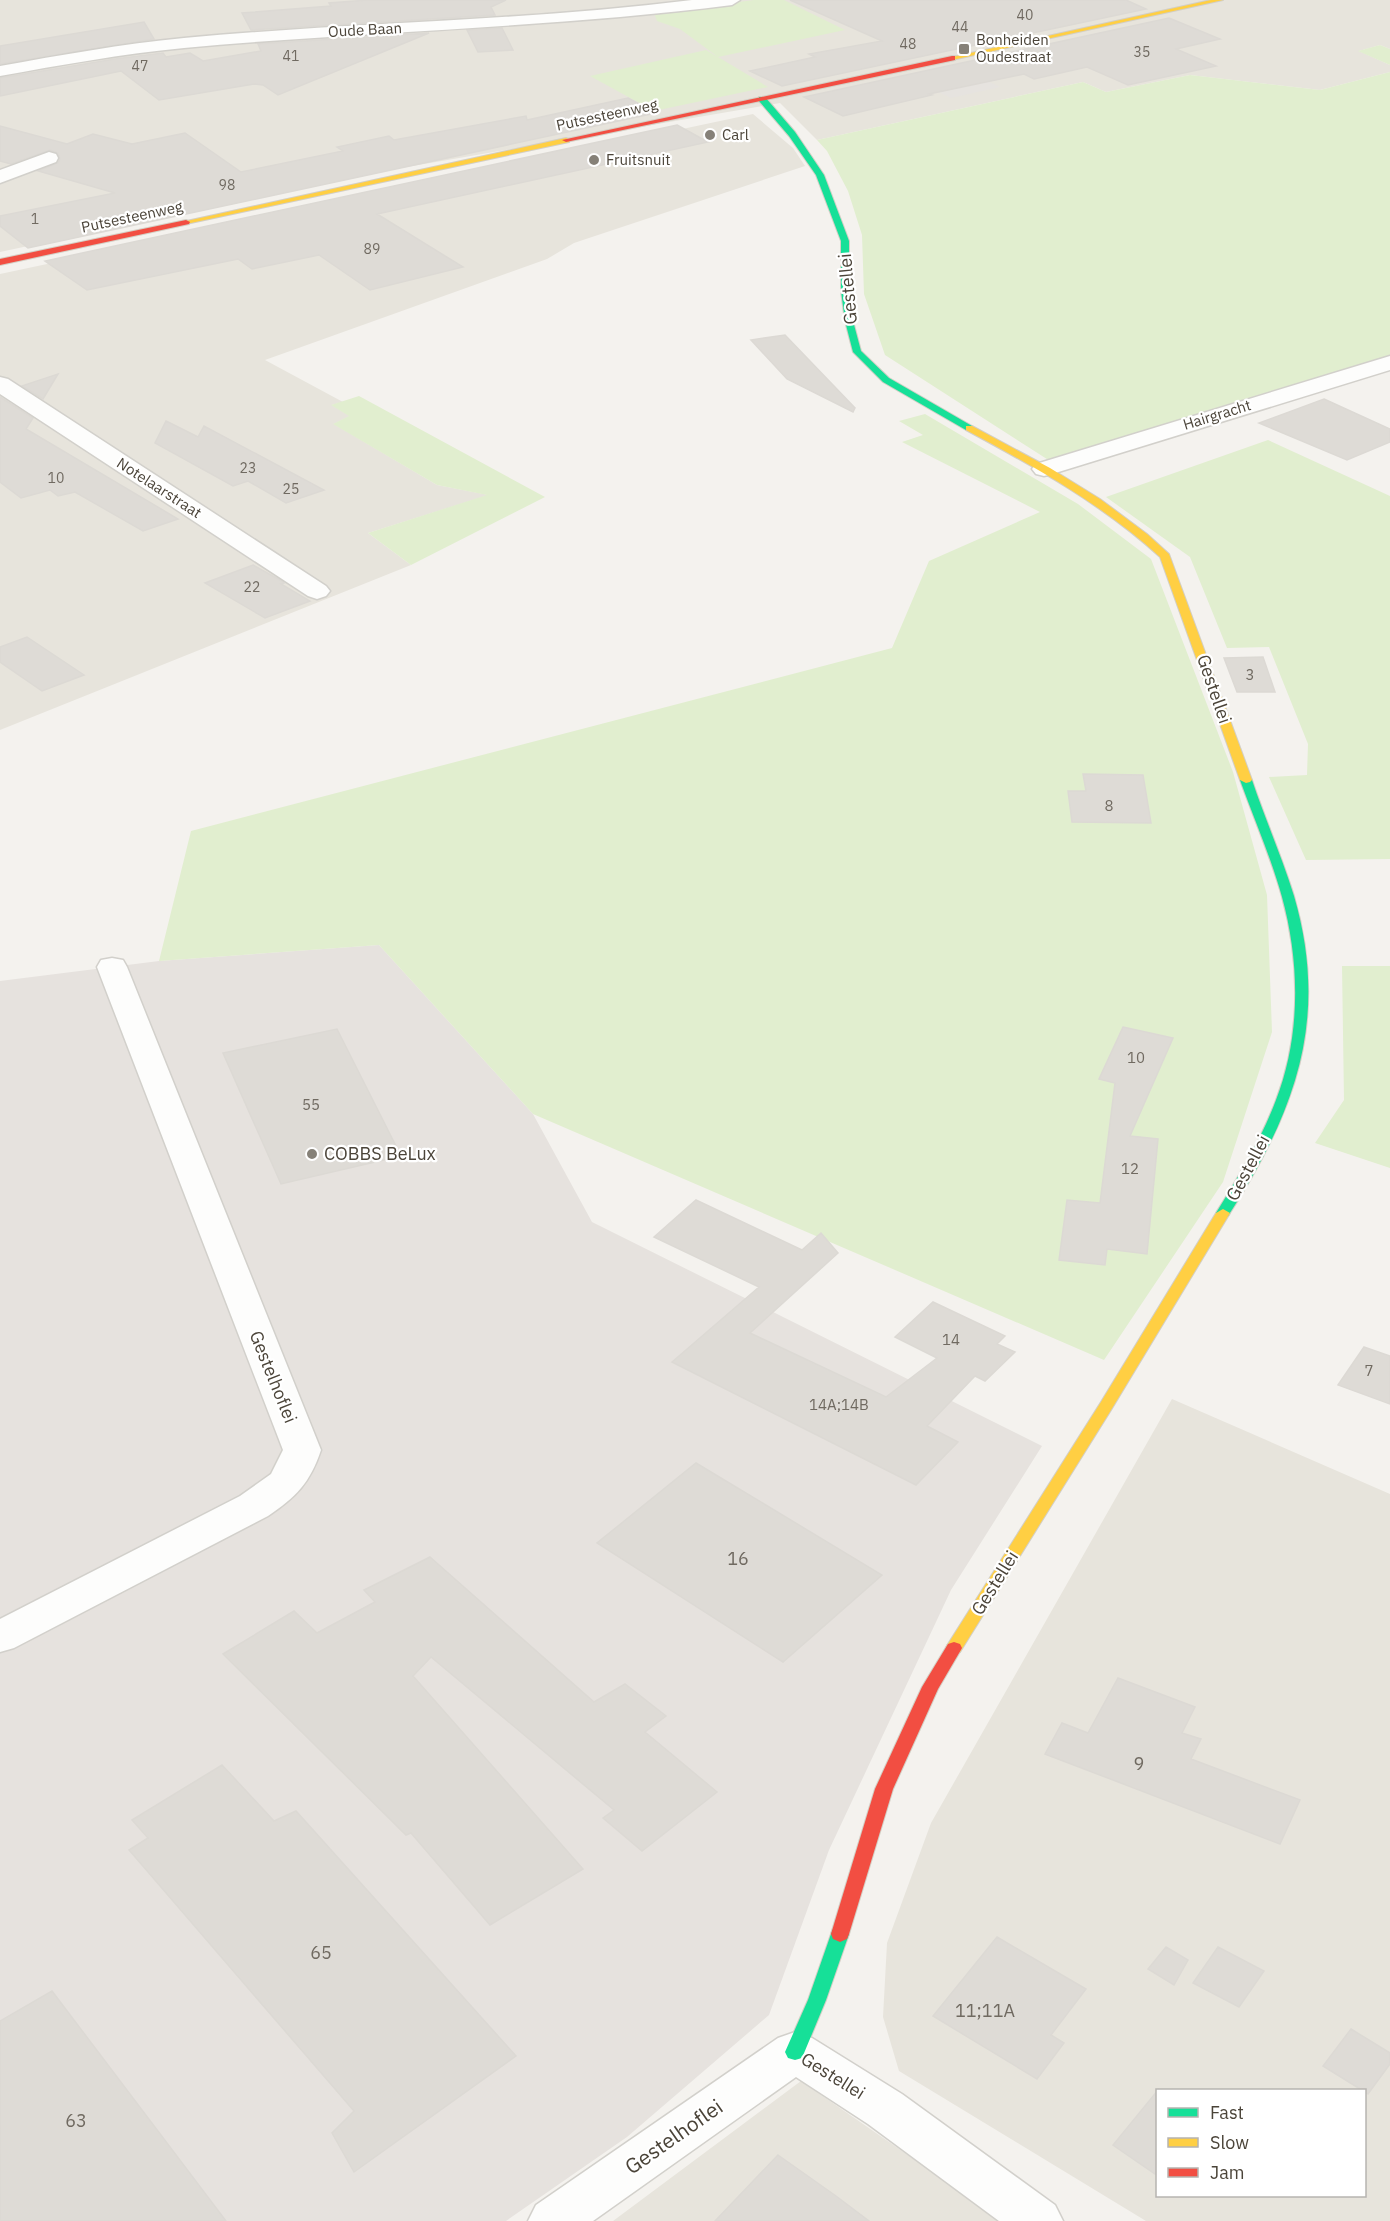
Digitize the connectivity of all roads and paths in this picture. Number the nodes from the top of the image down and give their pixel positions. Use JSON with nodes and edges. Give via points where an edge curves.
{"nodes":[{"id":1,"x":732,"y":0,"type":"edge"},
{"id":2,"x":1220,"y":0,"type":"edge"},
{"id":3,"x":0,"y":71,"type":"edge"},
{"id":4,"x":762,"y":99,"type":"junction"},
{"id":5,"x":49,"y":158,"type":"dead end"},
{"id":6,"x":0,"y":177,"type":"edge"},
{"id":7,"x":3,"y":258,"type":"edge"},
{"id":8,"x":1390,"y":363,"type":"edge"},
{"id":9,"x":0,"y":384,"type":"edge"},
{"id":10,"x":1044,"y":470,"type":"junction"},
{"id":11,"x":318,"y":591,"type":"dead end"},
{"id":12,"x":112,"y":967,"type":"dead end"},
{"id":13,"x":0,"y":1637,"type":"edge"},
{"id":14,"x":795,"y":2052,"type":"junction"},
{"id":15,"x":553,"y":2221,"type":"edge"},
{"id":16,"x":1038,"y":2221,"type":"edge"}],
"edges":[{"from":1,"to":3,"type":"street","name":"Oude Baan","via":[[520,22],[184,41]]},
{"from":2,"to":4,"type":"street","name":"Putsesteenweg"},
{"from":4,"to":7,"type":"street","name":"Putsesteenweg"},
{"from":4,"to":10,"type":"street","name":"Gestellei","via":[[792,134],[823,183],[845,241],[846,301],[857,352],[886,380],[927,406]]},
{"from":5,"to":6,"type":"street"},
{"from":8,"to":10,"type":"street","name":"Hairgracht"},
{"from":9,"to":11,"type":"street","name":"Notelaarstraat"},
{"from":10,"to":14,"type":"street","name":"Gestellei","via":[[1119,516],[1165,556],[1288,898],[1300,962],[1301,1031],[1284,1098],[1249,1170],[930,1686],[884,1789],[821,1989]]},
{"from":12,"to":13,"type":"street","name":"Gestelhoflei","via":[[302,1450],[295,1472],[284,1486],[254,1506]]},
{"from":14,"to":15,"type":"street","name":"Gestelhoflei"},
{"from":14,"to":16,"type":"street","name":"Gestellei","via":[[885,2109]]}]}
